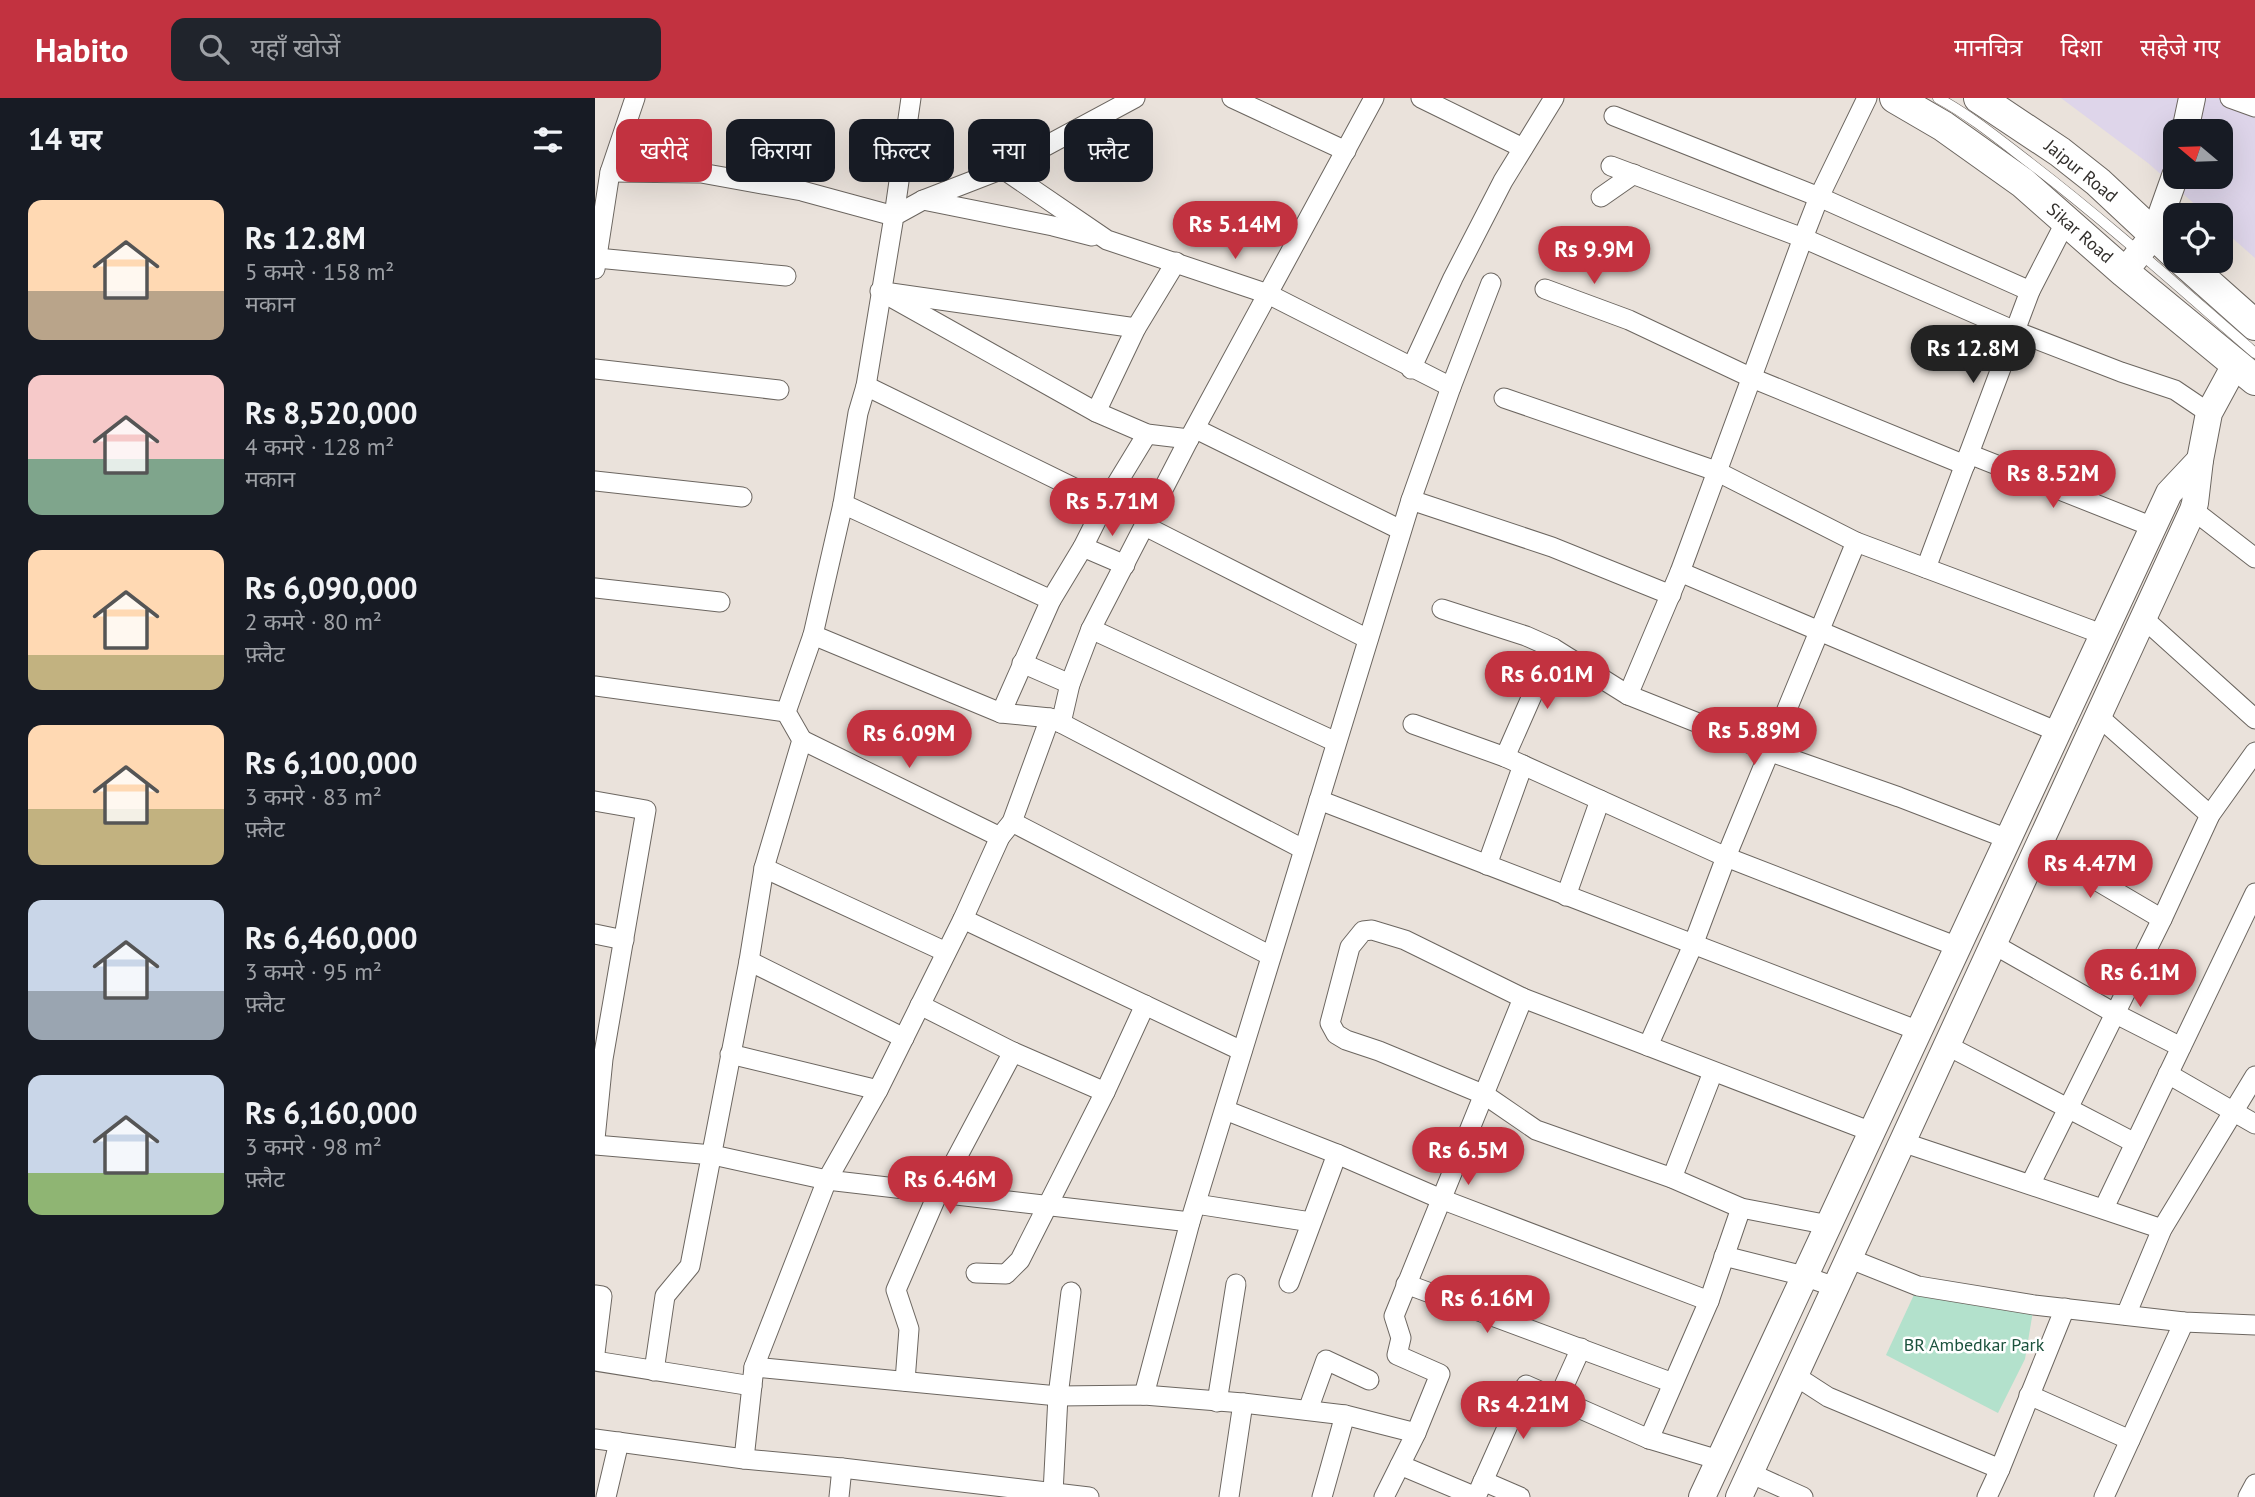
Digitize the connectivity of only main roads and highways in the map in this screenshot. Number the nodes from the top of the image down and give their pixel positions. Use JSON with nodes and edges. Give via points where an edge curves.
{"nodes":[{"id":1,"x":1895,"y":98,"type":"edge"},
{"id":2,"x":1979,"y":98,"type":"edge"},
{"id":3,"x":2148,"y":253,"type":"edge"},
{"id":4,"x":2196,"y":273,"type":"edge"},
{"id":5,"x":2255,"y":325,"type":"edge"},
{"id":6,"x":2248,"y":366,"type":"edge"}],
"edges":[{"from":1,"to":3,"type":"main road","name":"Sikar Road","via":[[2013,176],[2066,221]]},
{"from":2,"to":3,"type":"main road","name":"Jaipur Road","via":[[2089,174]]},
{"from":3,"to":6,"type":"main road","name":"Sikar Road"},
{"from":4,"to":5,"type":"main road"}]}
